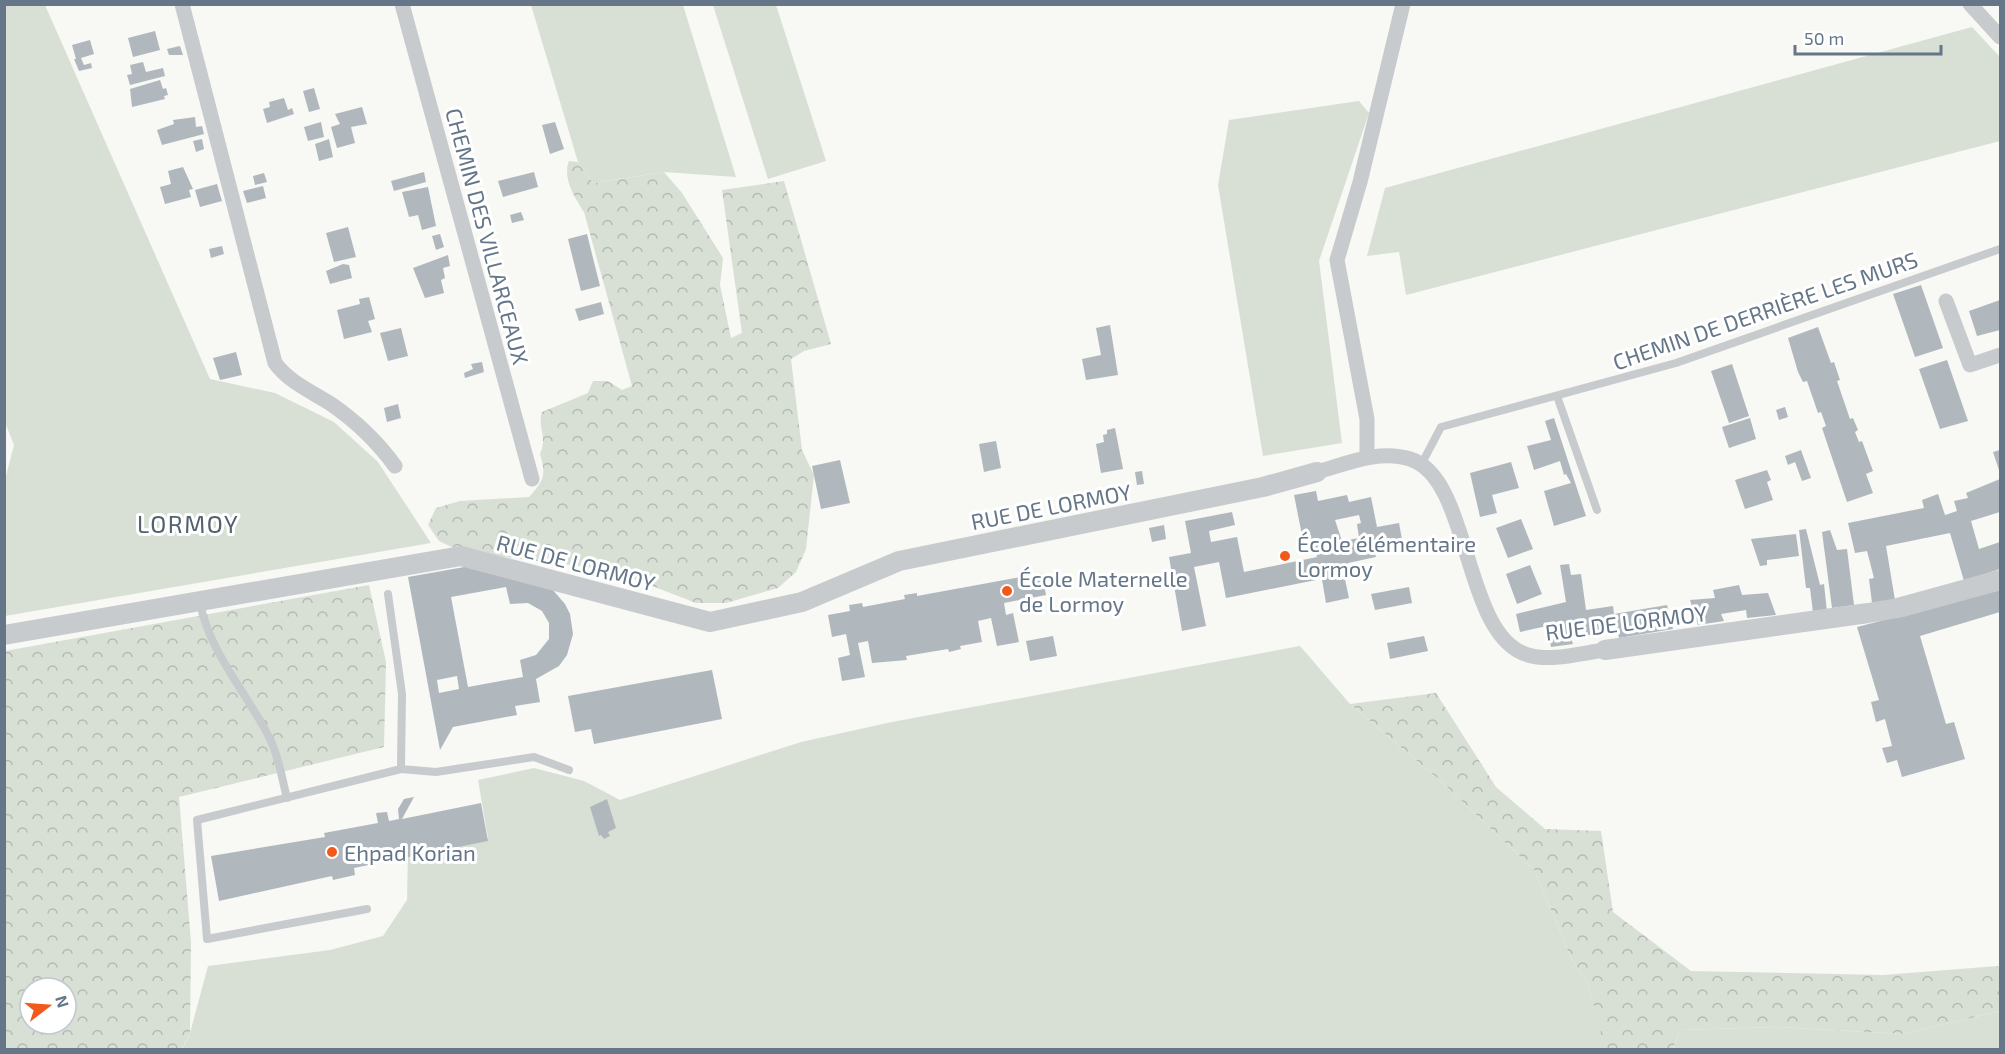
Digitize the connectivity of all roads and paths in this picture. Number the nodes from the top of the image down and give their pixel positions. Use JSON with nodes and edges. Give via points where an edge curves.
{"nodes":[{"id":1,"x":182,"y":4,"type":"edge"},
{"id":2,"x":402,"y":4,"type":"edge"},
{"id":3,"x":1403,"y":4,"type":"edge"},
{"id":4,"x":1970,"y":4,"type":"edge"},
{"id":5,"x":2001,"y":37,"type":"edge"},
{"id":6,"x":2001,"y":249,"type":"edge"},
{"id":7,"x":1946,"y":301,"type":"dead end"},
{"id":8,"x":2001,"y":355,"type":"edge"},
{"id":9,"x":1557,"y":396,"type":"junction"},
{"id":10,"x":1367,"y":458,"type":"junction"},
{"id":11,"x":1421,"y":465,"type":"junction"},
{"id":12,"x":395,"y":466,"type":"dead end"},
{"id":13,"x":1317,"y":472,"type":"joint"},
{"id":14,"x":532,"y":479,"type":"dead end"},
{"id":15,"x":1597,"y":510,"type":"dead end"},
{"id":16,"x":2001,"y":580,"type":"edge"},
{"id":17,"x":388,"y":594,"type":"dead end"},
{"id":18,"x":200,"y":601,"type":"junction"},
{"id":19,"x":4,"y":635,"type":"edge"},
{"id":20,"x":1605,"y":650,"type":"joint"},
{"id":21,"x":401,"y":769,"type":"junction"},
{"id":22,"x":569,"y":770,"type":"dead end"},
{"id":23,"x":287,"y":798,"type":"junction"},
{"id":24,"x":367,"y":909,"type":"dead end"}],
"edges":[{"from":1,"to":12,"type":"street","via":[[275,363],[286,377],[375,438]]},
{"from":2,"to":14,"type":"street","name":"CHEMIN DES VILLARCEAUX"},
{"from":3,"to":10,"type":"street","via":[[1337,260],[1366,419]]},
{"from":4,"to":5,"type":"street"},
{"from":6,"to":9,"type":"lane","name":"CHEMIN DE DERRIÈRE LES MURS","via":[[1676,363]]},
{"from":7,"to":8,"type":"street","via":[[1970,365]]},
{"from":9,"to":11,"type":"lane","name":"CHEMIN DE DERRIÈRE LES MURS","via":[[1441,428]]},
{"from":9,"to":15,"type":"lane"},
{"from":10,"to":11,"type":"street","name":"RUE DE LORMOY","via":[[1398,457]]},
{"from":10,"to":13,"type":"street","name":"RUE DE LORMOY"},
{"from":11,"to":20,"type":"street","name":"RUE DE LORMOY","via":[[1440,484],[1486,608],[1510,645],[1539,657]]},
{"from":13,"to":18,"type":"street","name":"RUE DE LORMOY","via":[[1263,487],[899,561],[802,602],[710,622],[461,556]]},
{"from":16,"to":20,"type":"street","name":"RUE DE LORMOY","via":[[1868,614]]},
{"from":17,"to":21,"type":"lane","via":[[402,694]]},
{"from":18,"to":19,"type":"street","name":"RUE DE LORMOY"},
{"from":18,"to":23,"type":"lane","via":[[204,620],[232,677],[271,741]]},
{"from":21,"to":22,"type":"lane","via":[[436,772],[534,757]]},
{"from":21,"to":23,"type":"lane"},
{"from":23,"to":24,"type":"lane","via":[[197,820],[207,939]]}]}
